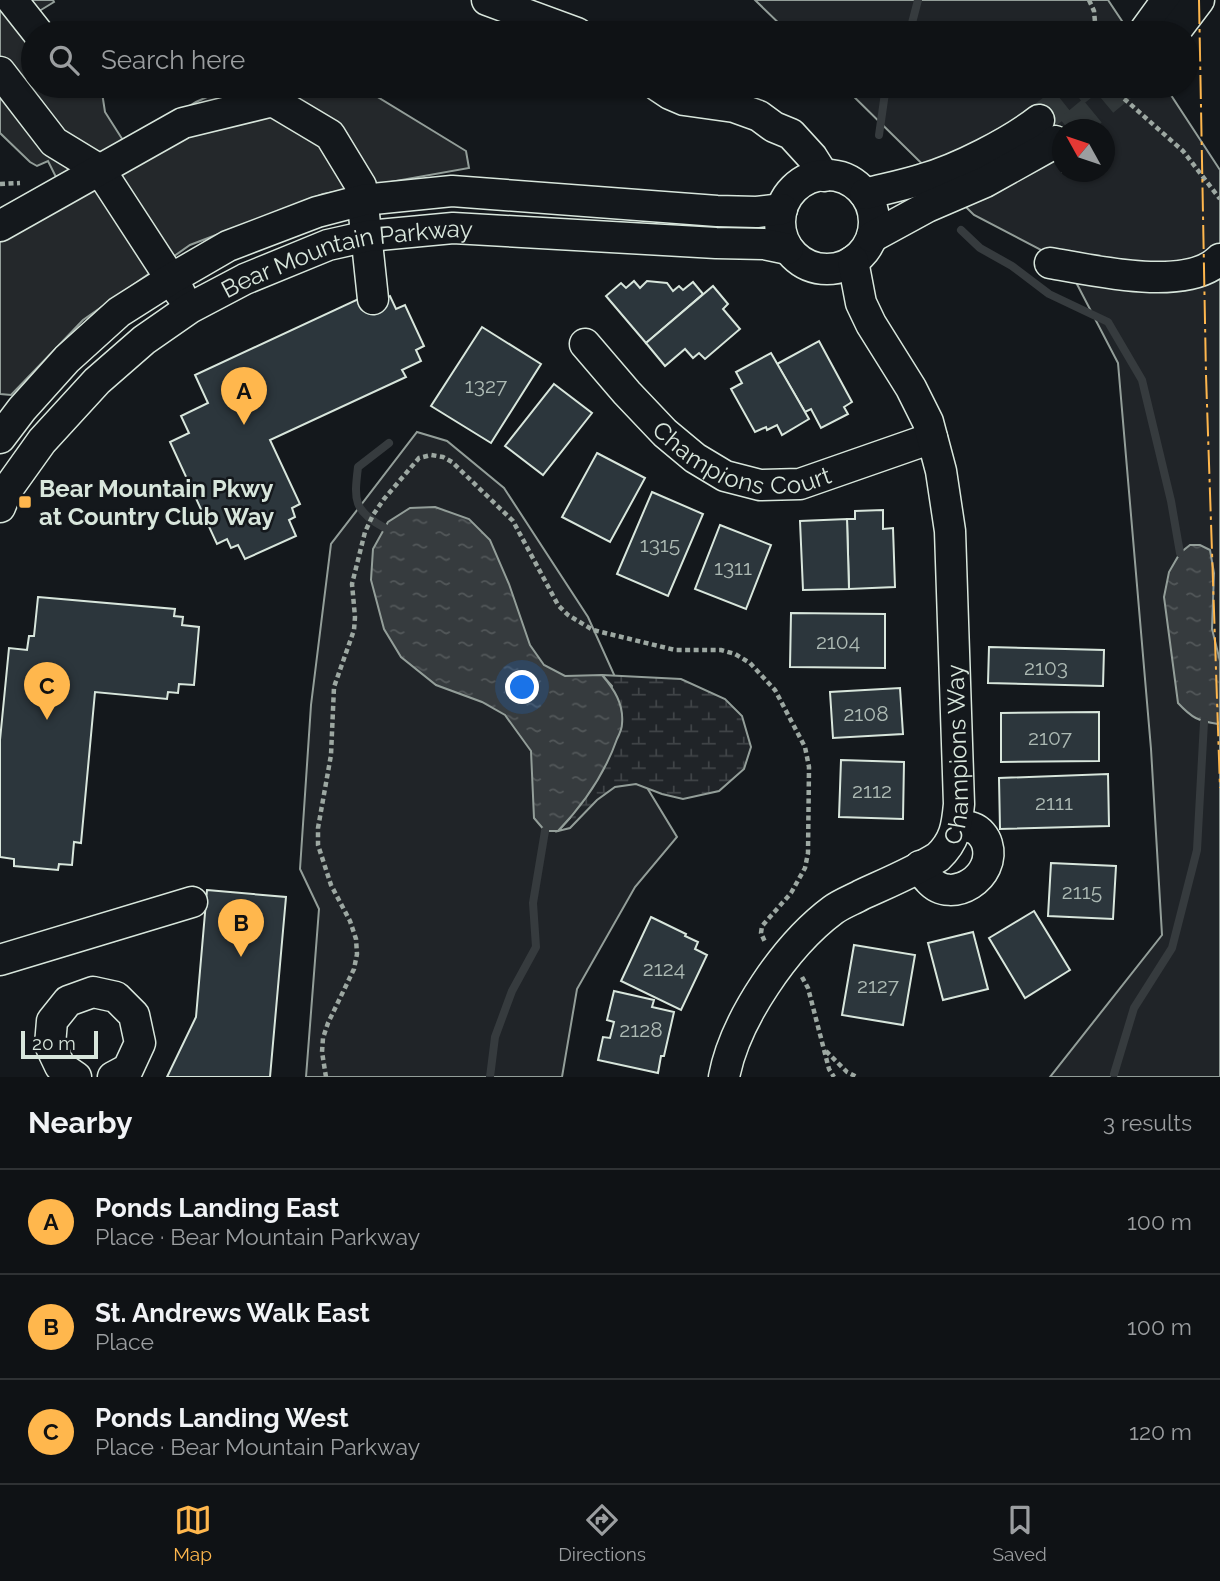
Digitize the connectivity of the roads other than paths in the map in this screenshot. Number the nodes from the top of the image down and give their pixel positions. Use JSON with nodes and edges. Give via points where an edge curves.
{"nodes":[{"id":1,"x":11,"y":0,"type":"edge"},
{"id":2,"x":487,"y":0,"type":"edge"},
{"id":3,"x":1167,"y":0,"type":"edge"},
{"id":4,"x":1199,"y":0,"type":"edge"},
{"id":5,"x":0,"y":10,"type":"edge"},
{"id":6,"x":28,"y":21,"type":"edge"},
{"id":7,"x":545,"y":21,"type":"edge"},
{"id":8,"x":1152,"y":21,"type":"edge"},
{"id":9,"x":1183,"y":21,"type":"edge"},
{"id":10,"x":0,"y":72,"type":"edge"},
{"id":11,"x":679,"y":98,"type":"edge"},
{"id":12,"x":100,"y":170,"type":"junction"},
{"id":13,"x":801,"y":190,"type":"junction"},
{"id":14,"x":864,"y":194,"type":"junction"},
{"id":15,"x":363,"y":201,"type":"junction"},
{"id":16,"x":0,"y":226,"type":"edge"},
{"id":17,"x":368,"y":236,"type":"junction"},
{"id":18,"x":872,"y":237,"type":"junction"},
{"id":19,"x":788,"y":249,"type":"junction"},
{"id":20,"x":1220,"y":258,"type":"edge"},
{"id":21,"x":853,"y":261,"type":"junction"},
{"id":22,"x":1050,"y":262,"type":"dead end"},
{"id":23,"x":824,"y":270,"type":"junction"},
{"id":24,"x":171,"y":279,"type":"junction"},
{"id":25,"x":373,"y":299,"type":"dead end"},
{"id":26,"x":861,"y":303,"type":"junction"},
{"id":27,"x":190,"y":308,"type":"junction"},
{"id":28,"x":585,"y":344,"type":"dead end"},
{"id":29,"x":0,"y":438,"type":"edge"},
{"id":30,"x":932,"y":438,"type":"junction"},
{"id":31,"x":0,"y":507,"type":"edge"},
{"id":32,"x":957,"y":824,"type":"junction"},
{"id":33,"x":920,"y":866,"type":"junction"},
{"id":34,"x":192,"y":902,"type":"dead end"},
{"id":35,"x":0,"y":960,"type":"edge"},
{"id":36,"x":76,"y":1077,"type":"edge"},
{"id":37,"x":113,"y":1077,"type":"edge"},
{"id":38,"x":724,"y":1077,"type":"edge"}],
"edges":[{"from":1,"to":5,"type":"street"},
{"from":1,"to":6,"type":"street"},
{"from":2,"to":7,"type":"street"},
{"from":3,"to":8,"type":"street"},
{"from":4,"to":9,"type":"street"},
{"from":10,"to":12,"type":"street","via":[[54,142]]},
{"from":11,"to":13,"type":"street","via":[[734,107],[792,134],[812,157]]},
{"from":12,"to":15,"type":"street","via":[[183,123],[273,102],[330,135],[361,186]]},
{"from":12,"to":16,"type":"street"},
{"from":12,"to":24,"type":"street"},
{"from":13,"to":14,"type":"street","via":[[839,177]]},
{"from":13,"to":15,"type":"street","name":"Bear Mountain Parkway","via":[[757,212],[452,191]]},
{"from":13,"to":19,"type":"street","via":[[780,223]]},
{"from":14,"to":18,"type":"street","via":[[872,207]]},
{"from":14,"to":18,"type":"street","via":[[924,179],[973,159],[1028,128],[1047,130],[1046,148]]},
{"from":15,"to":17,"type":"street"},
{"from":15,"to":24,"type":"street","name":"Bear Mountain Parkway","via":[[317,212],[228,246]]},
{"from":17,"to":19,"type":"street","name":"Bear Mountain Parkway","via":[[453,228]]},
{"from":17,"to":25,"type":"street"},
{"from":17,"to":27,"type":"street","name":"Bear Mountain Parkway","via":[[328,245]]},
{"from":18,"to":21,"type":"street"},
{"from":19,"to":23,"type":"street","via":[[810,267]]},
{"from":20,"to":22,"type":"street","via":[[1200,271],[1159,277],[1109,274]]},
{"from":21,"to":23,"type":"street"},
{"from":21,"to":26,"type":"street","name":"Champions Way"},
{"from":23,"to":26,"type":"street","name":"Champions Way"},
{"from":24,"to":27,"type":"street"},
{"from":24,"to":29,"type":"street","name":"Bear Mountain Parkway","via":[[119,313],[67,359]]},
{"from":26,"to":30,"type":"street","name":"Champions Way","via":[[911,387]]},
{"from":27,"to":31,"type":"street","name":"Bear Mountain Parkway","via":[[97,381],[42,441]]},
{"from":28,"to":30,"type":"street","name":"Champions Court","via":[[665,433],[725,476],[760,485],[800,484]]},
{"from":30,"to":32,"type":"street","name":"Champions Way","via":[[950,531]]},
{"from":32,"to":33,"type":"street","name":"Champions Way","via":[[946,849]]},
{"from":32,"to":33,"type":"street","via":[[974,828],[989,850],[987,865],[977,879],[950,890],[929,881]]},
{"from":33,"to":38,"type":"street","name":"Champions Way","via":[[835,909],[807,932],[754,1002]]},
{"from":34,"to":35,"type":"street"},
{"from":36,"to":37,"type":"street","via":[[60,1066],[50,1045],[52,1021],[68,1000],[93,992],[116,997],[134,1015],[140,1043],[128,1069]]}]}
